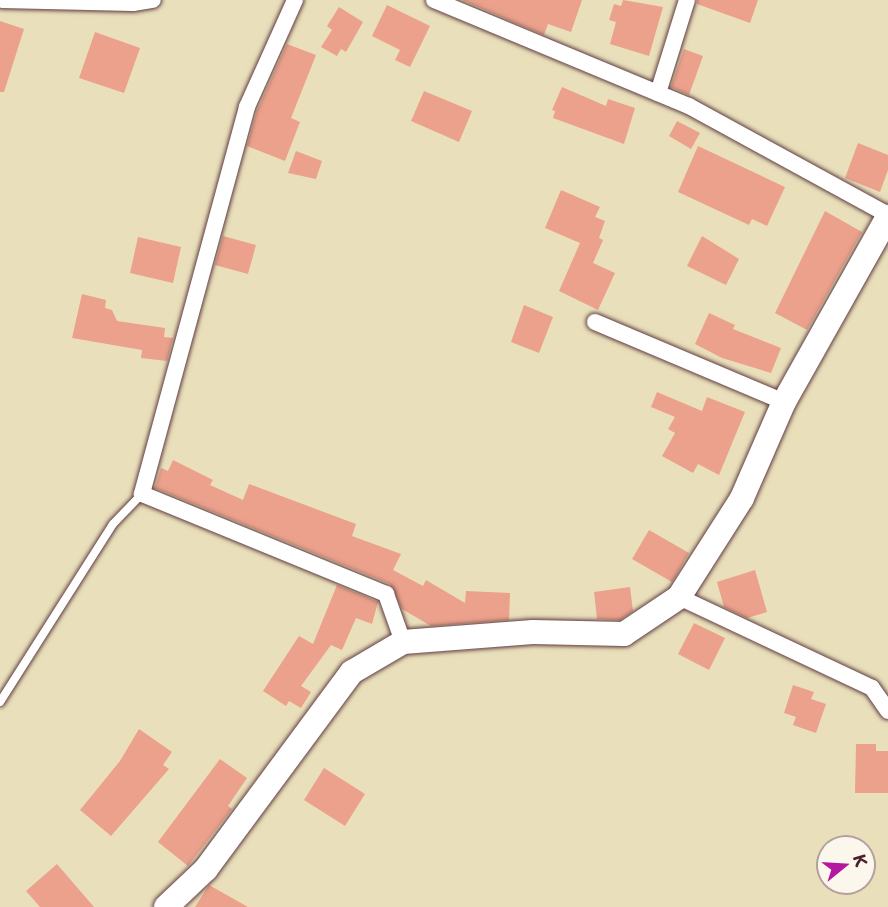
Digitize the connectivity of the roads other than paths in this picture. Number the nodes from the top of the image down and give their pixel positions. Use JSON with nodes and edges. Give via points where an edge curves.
{"nodes":[{"id":1,"x":2,"y":0,"type":"edge"},
{"id":2,"x":153,"y":0,"type":"edge"},
{"id":3,"x":295,"y":0,"type":"edge"},
{"id":4,"x":434,"y":0,"type":"edge"},
{"id":5,"x":687,"y":0,"type":"edge"},
{"id":6,"x":658,"y":93,"type":"junction"},
{"id":7,"x":888,"y":216,"type":"edge"},
{"id":8,"x":595,"y":322,"type":"dead end"},
{"id":9,"x":784,"y":402,"type":"junction"},
{"id":10,"x":142,"y":494,"type":"junction"},
{"id":11,"x":679,"y":597,"type":"junction"},
{"id":12,"x":403,"y":642,"type":"junction"},
{"id":13,"x":0,"y":702,"type":"edge"},
{"id":14,"x":888,"y":711,"type":"edge"},
{"id":15,"x":166,"y":907,"type":"edge"}],
"edges":[{"from":1,"to":2,"type":"street"},
{"from":3,"to":10,"type":"street","via":[[247,107]]},
{"from":4,"to":6,"type":"street"},
{"from":5,"to":6,"type":"street"},
{"from":6,"to":7,"type":"street","via":[[689,106]]},
{"from":7,"to":9,"type":"street"},
{"from":8,"to":9,"type":"street"},
{"from":9,"to":11,"type":"street","via":[[742,498]]},
{"from":10,"to":12,"type":"street","via":[[386,594]]},
{"from":10,"to":13,"type":"lane","via":[[113,524]]},
{"from":11,"to":12,"type":"street","via":[[624,634],[533,632]]},
{"from":11,"to":14,"type":"street","via":[[872,688]]},
{"from":12,"to":15,"type":"street","via":[[352,672],[206,869]]}]}
